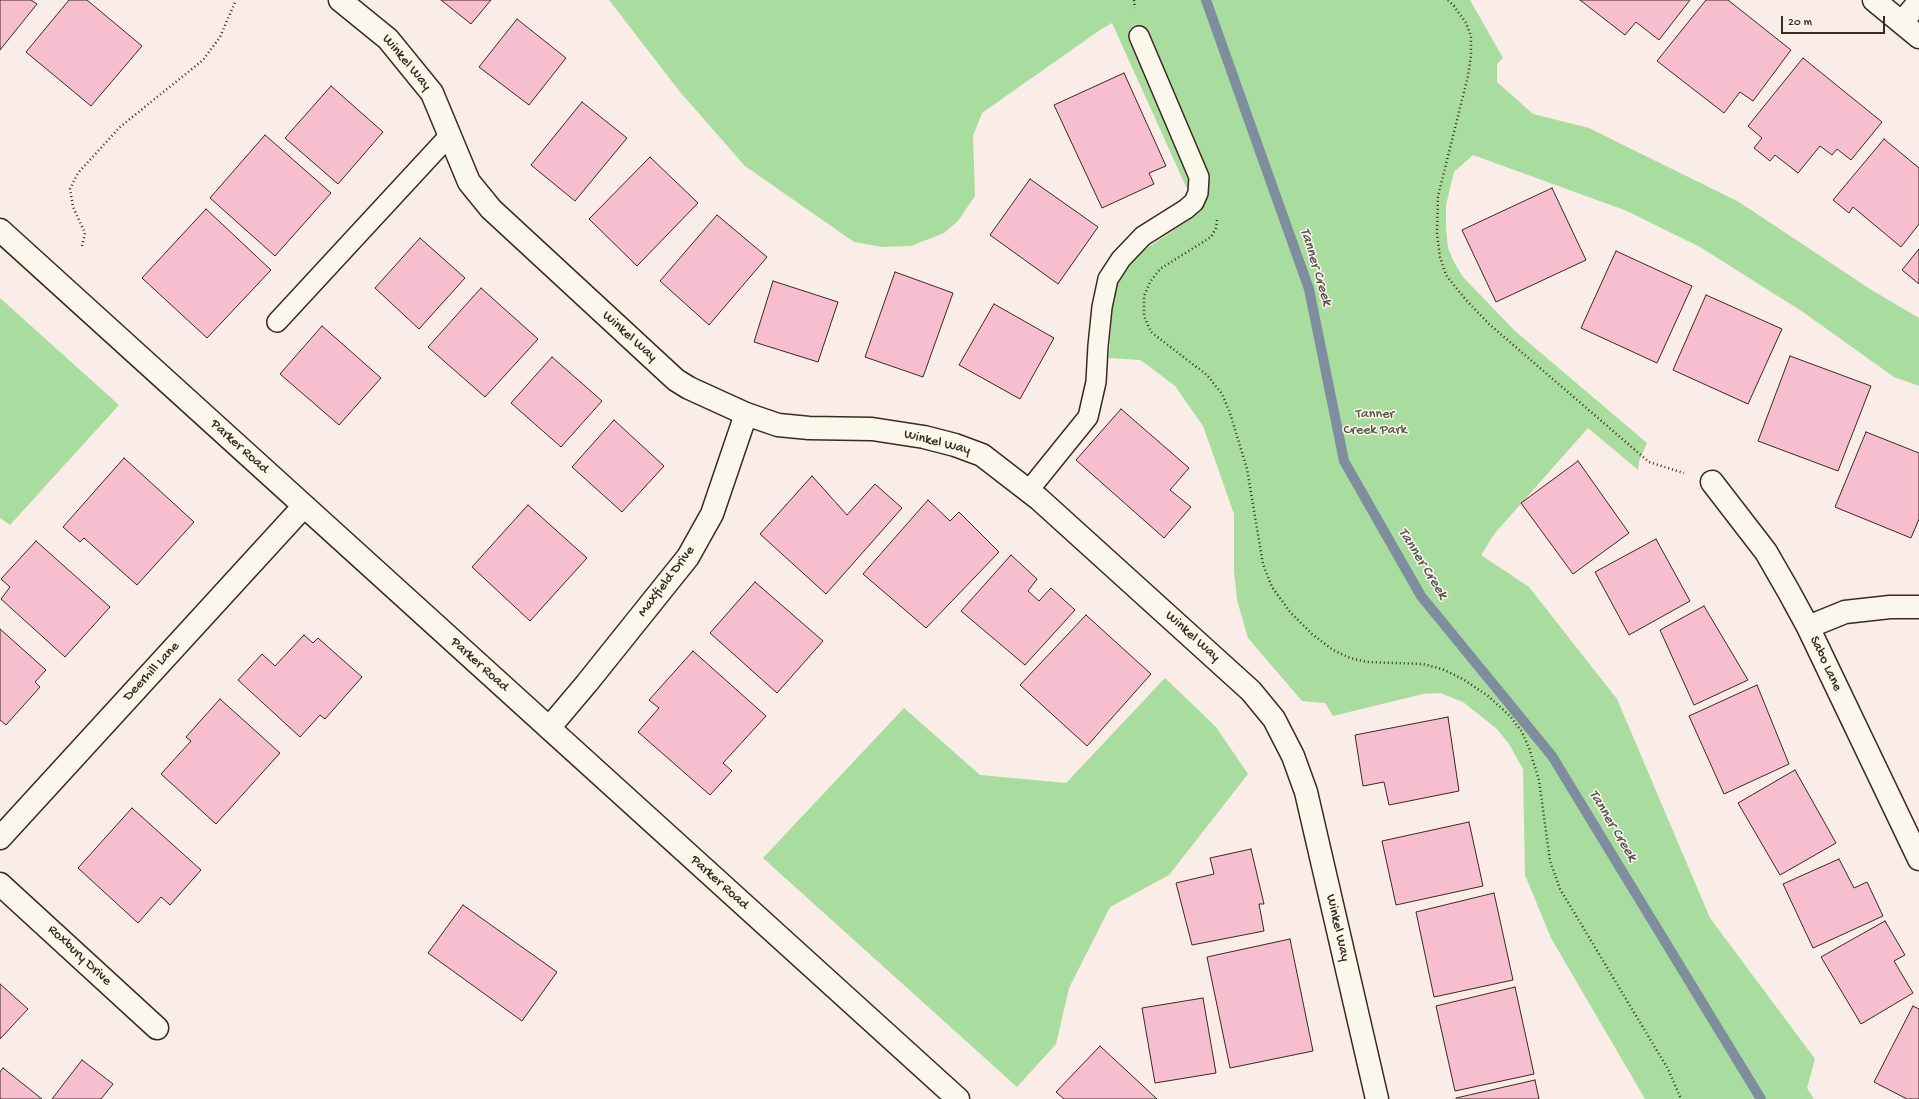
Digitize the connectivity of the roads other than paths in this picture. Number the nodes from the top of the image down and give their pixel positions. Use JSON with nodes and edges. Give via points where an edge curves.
{"nodes":[{"id":1,"x":340,"y":0,"type":"edge"},
{"id":2,"x":1874,"y":0,"type":"edge"},
{"id":3,"x":1919,"y":2,"type":"edge"},
{"id":4,"x":1902,"y":22,"type":"junction"},
{"id":5,"x":1139,"y":36,"type":"dead end"},
{"id":6,"x":1919,"y":37,"type":"edge"},
{"id":7,"x":449,"y":136,"type":"junction"},
{"id":8,"x":0,"y":230,"type":"edge"},
{"id":9,"x":277,"y":322,"type":"dead end"},
{"id":10,"x":746,"y":414,"type":"junction"},
{"id":11,"x":1712,"y":482,"type":"road end"},
{"id":12,"x":1029,"y":490,"type":"junction"},
{"id":13,"x":304,"y":506,"type":"junction"},
{"id":14,"x":1919,"y":607,"type":"edge"},
{"id":15,"x":1808,"y":627,"type":"junction"},
{"id":16,"x":549,"y":728,"type":"junction"},
{"id":17,"x":0,"y":838,"type":"edge"},
{"id":18,"x":1919,"y":858,"type":"edge"},
{"id":19,"x":0,"y":884,"type":"edge"},
{"id":20,"x":157,"y":1028,"type":"dead end"},
{"id":21,"x":958,"y":1099,"type":"edge"},
{"id":22,"x":1376,"y":1099,"type":"edge"}],
"edges":[{"from":1,"to":7,"type":"street","name":"Winkel Way","via":[[388,39],[432,93]]},
{"from":2,"to":4,"type":"street"},
{"from":3,"to":4,"type":"street"},
{"from":4,"to":6,"type":"street"},
{"from":5,"to":12,"type":"lane","via":[[1199,177],[1198,193],[1194,202],[1186,209],[1143,236],[1121,258],[1108,279],[1102,307],[1096,382],[1088,417]]},
{"from":7,"to":9,"type":"lane"},
{"from":7,"to":10,"type":"street","name":"Winkel Way","via":[[469,182],[491,209],[566,280],[676,380]]},
{"from":8,"to":13,"type":"street","name":"Parker Road"},
{"from":10,"to":12,"type":"street","name":"Winkel Way","via":[[778,425],[872,429],[955,445],[982,455]]},
{"from":10,"to":16,"type":"street","name":"Maxfield Drive","via":[[712,514],[688,557]]},
{"from":11,"to":15,"type":"street","name":"Sabo Lane","via":[[1766,552]]},
{"from":12,"to":22,"type":"street","name":"Winkel Way","via":[[1251,691],[1274,719],[1293,756],[1306,792]]},
{"from":13,"to":16,"type":"street","name":"Parker Road"},
{"from":13,"to":17,"type":"street","name":"Deerhill Lane"},
{"from":14,"to":15,"type":"street","via":[[1861,609],[1845,612]]},
{"from":15,"to":18,"type":"street","name":"Sabo Lane"},
{"from":16,"to":21,"type":"street","name":"Parker Road"},
{"from":19,"to":20,"type":"street","name":"Roxbury Drive"}]}
